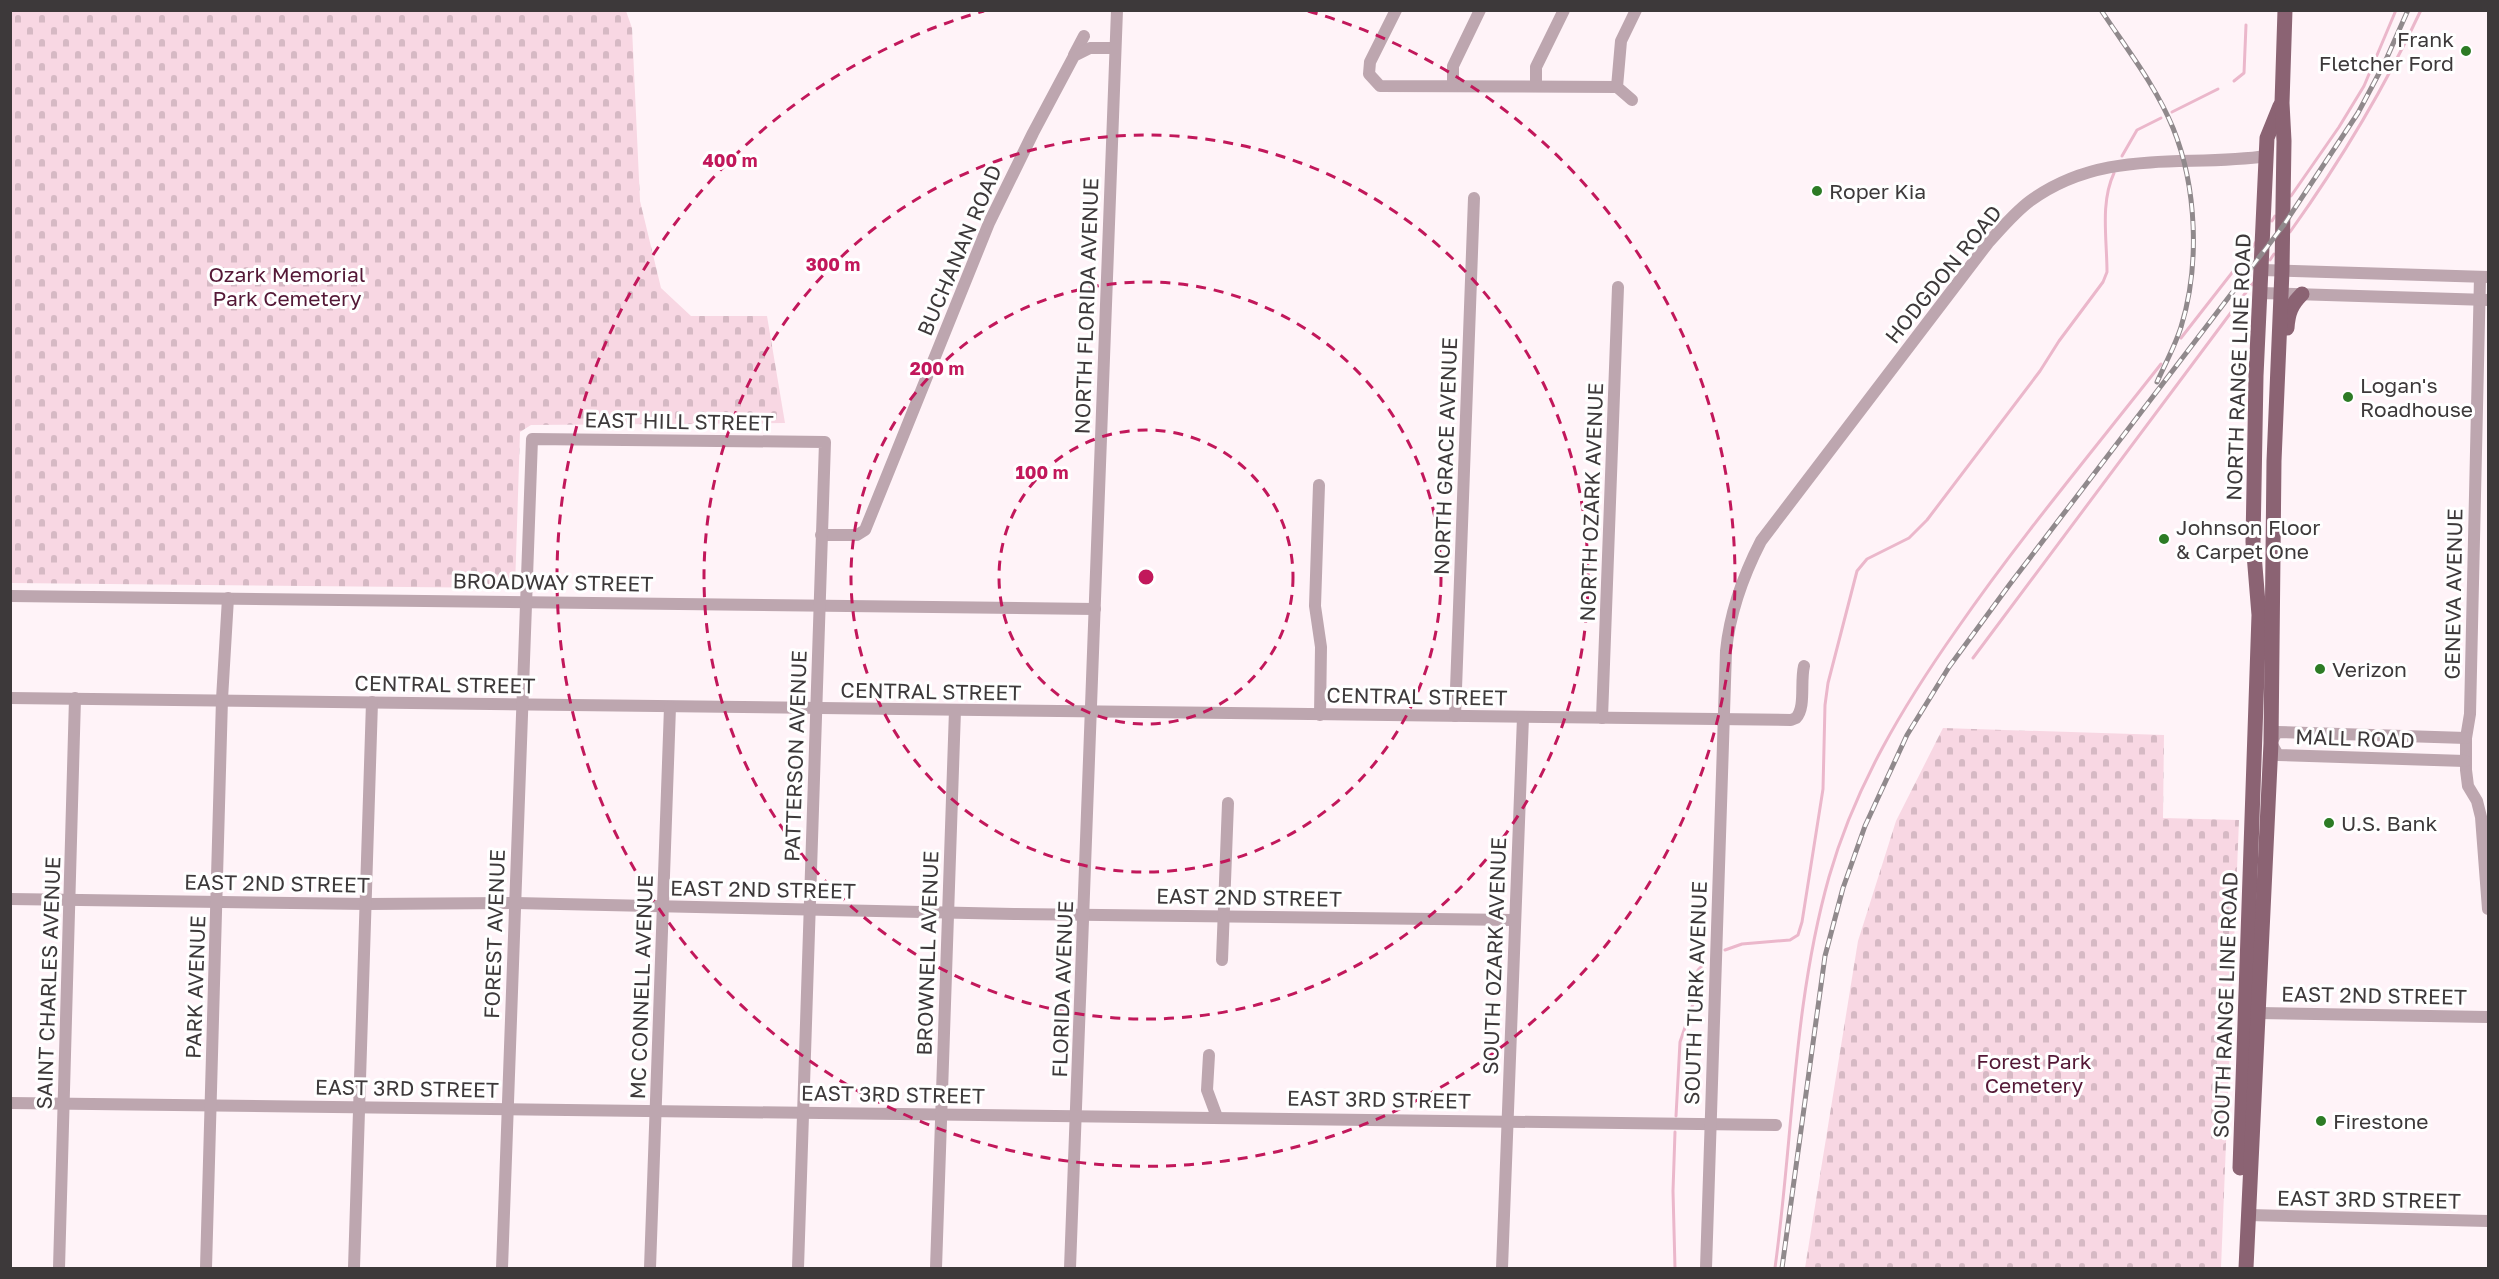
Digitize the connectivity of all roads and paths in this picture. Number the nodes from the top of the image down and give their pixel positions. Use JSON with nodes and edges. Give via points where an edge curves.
{"nodes":[{"id":1,"x":1116,"y":10,"type":"edge"},
{"id":2,"x":1396,"y":10,"type":"edge"},
{"id":3,"x":1480,"y":10,"type":"edge"},
{"id":4,"x":1564,"y":10,"type":"edge"},
{"id":5,"x":1636,"y":10,"type":"edge"},
{"id":6,"x":2285,"y":10,"type":"edge"},
{"id":7,"x":1084,"y":36,"type":"dead end"},
{"id":8,"x":1115,"y":48,"type":"junction"},
{"id":9,"x":1072,"y":59,"type":"junction"},
{"id":10,"x":1453,"y":86,"type":"junction"},
{"id":11,"x":1536,"y":86,"type":"junction"},
{"id":12,"x":1617,"y":87,"type":"junction"},
{"id":13,"x":1632,"y":99,"type":"dead end"},
{"id":14,"x":2282,"y":103,"type":"junction"},
{"id":15,"x":2267,"y":156,"type":"junction"},
{"id":16,"x":1474,"y":198,"type":"dead end"},
{"id":17,"x":2262,"y":270,"type":"junction"},
{"id":18,"x":2282,"y":271,"type":"junction"},
{"id":19,"x":2484,"y":277,"type":"edge"},
{"id":20,"x":1618,"y":287,"type":"dead end"},
{"id":21,"x":2260,"y":293,"type":"junction"},
{"id":22,"x":2281,"y":294,"type":"junction"},
{"id":23,"x":2302,"y":294,"type":"junction"},
{"id":24,"x":2484,"y":299,"type":"edge"},
{"id":25,"x":532,"y":439,"type":"joint"},
{"id":26,"x":825,"y":442,"type":"joint"},
{"id":27,"x":2274,"y":461,"type":"junction"},
{"id":28,"x":1319,"y":485,"type":"dead end"},
{"id":29,"x":821,"y":535,"type":"junction"},
{"id":30,"x":10,"y":596,"type":"edge"},
{"id":31,"x":228,"y":598,"type":"junction"},
{"id":32,"x":526,"y":602,"type":"junction"},
{"id":33,"x":819,"y":605,"type":"junction"},
{"id":34,"x":1095,"y":609,"type":"junction"},
{"id":35,"x":1804,"y":666,"type":"dead end"},
{"id":36,"x":10,"y":698,"type":"edge"},
{"id":37,"x":75,"y":698,"type":"junction"},
{"id":38,"x":222,"y":699,"type":"junction"},
{"id":39,"x":372,"y":702,"type":"junction"},
{"id":40,"x":521,"y":705,"type":"junction"},
{"id":41,"x":670,"y":707,"type":"junction"},
{"id":42,"x":818,"y":709,"type":"junction"},
{"id":43,"x":955,"y":710,"type":"junction"},
{"id":44,"x":1091,"y":712,"type":"junction"},
{"id":45,"x":1320,"y":715,"type":"junction"},
{"id":46,"x":1455,"y":716,"type":"junction"},
{"id":47,"x":1523,"y":717,"type":"junction"},
{"id":48,"x":1602,"y":718,"type":"junction"},
{"id":49,"x":1723,"y":718,"type":"junction"},
{"id":50,"x":2466,"y":738,"type":"junction"},
{"id":51,"x":2255,"y":742,"type":"joint"},
{"id":52,"x":2271,"y":742,"type":"junction"},
{"id":53,"x":2465,"y":760,"type":"junction"},
{"id":54,"x":1228,"y":803,"type":"dead end"},
{"id":55,"x":10,"y":899,"type":"edge"},
{"id":56,"x":70,"y":900,"type":"junction"},
{"id":57,"x":217,"y":901,"type":"junction"},
{"id":58,"x":515,"y":903,"type":"junction"},
{"id":59,"x":367,"y":904,"type":"junction"},
{"id":60,"x":662,"y":907,"type":"junction"},
{"id":61,"x":2488,"y":909,"type":"edge"},
{"id":62,"x":810,"y":910,"type":"junction"},
{"id":63,"x":948,"y":912,"type":"junction"},
{"id":64,"x":1084,"y":915,"type":"junction"},
{"id":65,"x":1224,"y":916,"type":"junction"},
{"id":66,"x":1515,"y":920,"type":"junction"},
{"id":67,"x":1222,"y":960,"type":"dead end"},
{"id":68,"x":2258,"y":1013,"type":"junction"},
{"id":69,"x":2488,"y":1017,"type":"edge"},
{"id":70,"x":1209,"y":1055,"type":"dead end"},
{"id":71,"x":10,"y":1103,"type":"edge"},
{"id":72,"x":64,"y":1104,"type":"junction"},
{"id":73,"x":211,"y":1105,"type":"junction"},
{"id":74,"x":360,"y":1107,"type":"junction"},
{"id":75,"x":508,"y":1109,"type":"junction"},
{"id":76,"x":657,"y":1110,"type":"junction"},
{"id":77,"x":804,"y":1112,"type":"junction"},
{"id":78,"x":941,"y":1114,"type":"junction"},
{"id":79,"x":1077,"y":1115,"type":"junction"},
{"id":80,"x":1217,"y":1117,"type":"junction"},
{"id":81,"x":1508,"y":1120,"type":"junction"},
{"id":82,"x":1710,"y":1124,"type":"junction"},
{"id":83,"x":1776,"y":1125,"type":"dead end"},
{"id":84,"x":2248,"y":1215,"type":"junction"},
{"id":85,"x":2488,"y":1221,"type":"edge"},
{"id":86,"x":59,"y":1269,"type":"edge"},
{"id":87,"x":206,"y":1269,"type":"edge"},
{"id":88,"x":354,"y":1269,"type":"edge"},
{"id":89,"x":502,"y":1269,"type":"edge"},
{"id":90,"x":650,"y":1269,"type":"edge"},
{"id":91,"x":798,"y":1269,"type":"edge"},
{"id":92,"x":936,"y":1269,"type":"edge"},
{"id":93,"x":1070,"y":1269,"type":"edge"},
{"id":94,"x":1502,"y":1269,"type":"edge"},
{"id":95,"x":1706,"y":1269,"type":"edge"},
{"id":96,"x":2236,"y":1269,"type":"edge"},
{"id":97,"x":2246,"y":1269,"type":"edge"}],
"edges":[{"from":1,"to":8,"type":"street","name":"NORTH FLORIDA AVENUE"},
{"from":2,"to":10,"type":"street","via":[[1370,62],[1369,74],[1374,81],[1380,86]]},
{"from":3,"to":10,"type":"street","via":[[1453,66]]},
{"from":4,"to":11,"type":"street","via":[[1536,67]]},
{"from":5,"to":12,"type":"street","via":[[1622,41]]},
{"from":6,"to":14,"type":"main road","name":"NORTH RANGE LINE ROAD"},
{"from":7,"to":9,"type":"street"},
{"from":8,"to":9,"type":"street","via":[[1086,49]]},
{"from":8,"to":34,"type":"street","name":"NORTH FLORIDA AVENUE"},
{"from":9,"to":29,"type":"street","name":"BUCHANAN ROAD","via":[[989,223],[865,530],[857,535]]},
{"from":10,"to":11,"type":"street"},
{"from":11,"to":12,"type":"street"},
{"from":12,"to":13,"type":"street"},
{"from":14,"to":15,"type":"main road","name":"NORTH RANGE LINE ROAD","via":[[2267,138]]},
{"from":14,"to":18,"type":"main road","name":"NORTH RANGE LINE ROAD"},
{"from":15,"to":17,"type":"main road","name":"NORTH RANGE LINE ROAD"},
{"from":15,"to":49,"type":"street","name":"HODGDON ROAD","via":[[2112,166],[2091,171],[2029,202],[1988,243],[1761,541],[1744,573],[1727,639]]},
{"from":16,"to":46,"type":"street","name":"NORTH GRACE AVENUE"},
{"from":17,"to":18,"type":"street"},
{"from":17,"to":21,"type":"main road","name":"NORTH RANGE LINE ROAD"},
{"from":18,"to":19,"type":"street"},
{"from":18,"to":22,"type":"main road","name":"NORTH RANGE LINE ROAD"},
{"from":19,"to":24,"type":"street","name":"GENEVA AVENUE"},
{"from":20,"to":48,"type":"street","name":"NORTH OZARK AVENUE"},
{"from":21,"to":22,"type":"street"},
{"from":21,"to":51,"type":"main road","name":"NORTH RANGE LINE ROAD","via":[[2253,542],[2259,615]]},
{"from":22,"to":23,"type":"street"},
{"from":22,"to":27,"type":"main road","name":"NORTH RANGE LINE ROAD"},
{"from":23,"to":24,"type":"street"},
{"from":23,"to":27,"type":"main road","via":[[2288,314],[2282,442]]},
{"from":24,"to":50,"type":"street","name":"GENEVA AVENUE","via":[[2470,714]]},
{"from":25,"to":26,"type":"street","name":"EAST HILL STREET"},
{"from":25,"to":32,"type":"street","name":"FOREST AVENUE"},
{"from":26,"to":29,"type":"street","name":"PATTERSON AVENUE"},
{"from":27,"to":52,"type":"main road","name":"NORTH RANGE LINE ROAD"},
{"from":28,"to":45,"type":"street","via":[[1315,606],[1321,647]]},
{"from":29,"to":33,"type":"street","name":"PATTERSON AVENUE"},
{"from":30,"to":31,"type":"street","name":"BROADWAY STREET"},
{"from":31,"to":32,"type":"street","name":"BROADWAY STREET"},
{"from":31,"to":38,"type":"street","name":"PARK AVENUE"},
{"from":32,"to":33,"type":"street","name":"BROADWAY STREET"},
{"from":32,"to":40,"type":"street","name":"FOREST AVENUE"},
{"from":33,"to":34,"type":"street","name":"BROADWAY STREET"},
{"from":33,"to":42,"type":"street","name":"PATTERSON AVENUE"},
{"from":34,"to":44,"type":"street","name":"NORTH FLORIDA AVENUE"},
{"from":35,"to":49,"type":"street","name":"CENTRAL STREET","via":[[1802,708],[1796,718]]},
{"from":36,"to":37,"type":"street","name":"CENTRAL STREET"},
{"from":37,"to":38,"type":"street","name":"CENTRAL STREET"},
{"from":37,"to":56,"type":"street","name":"SAINT CHARLES AVENUE"},
{"from":38,"to":39,"type":"street","name":"CENTRAL STREET"},
{"from":38,"to":57,"type":"street","name":"PARK AVENUE"},
{"from":39,"to":40,"type":"street","name":"CENTRAL STREET"},
{"from":39,"to":59,"type":"street"},
{"from":40,"to":41,"type":"street","name":"CENTRAL STREET"},
{"from":40,"to":58,"type":"street","name":"FOREST AVENUE"},
{"from":41,"to":42,"type":"street","name":"CENTRAL STREET"},
{"from":41,"to":60,"type":"street","name":"MC CONNELL AVENUE"},
{"from":42,"to":43,"type":"street","name":"CENTRAL STREET"},
{"from":42,"to":62,"type":"street","name":"PATTERSON AVENUE"},
{"from":43,"to":44,"type":"street","name":"CENTRAL STREET"},
{"from":43,"to":63,"type":"street","name":"BROWNELL AVENUE"},
{"from":44,"to":45,"type":"street","name":"CENTRAL STREET"},
{"from":44,"to":64,"type":"street","name":"FLORIDA AVENUE"},
{"from":45,"to":46,"type":"street","name":"CENTRAL STREET"},
{"from":46,"to":47,"type":"street","name":"CENTRAL STREET"},
{"from":47,"to":48,"type":"street","name":"CENTRAL STREET"},
{"from":47,"to":66,"type":"street","name":"SOUTH OZARK AVENUE"},
{"from":48,"to":49,"type":"street","name":"CENTRAL STREET"},
{"from":49,"to":82,"type":"street","name":"SOUTH TURK AVENUE"},
{"from":50,"to":52,"type":"street","name":"MALL ROAD","via":[[2277,732]]},
{"from":50,"to":53,"type":"street","name":"GENEVA AVENUE"},
{"from":51,"to":96,"type":"main road","name":"SOUTH RANGE LINE ROAD"},
{"from":52,"to":53,"type":"street","name":"MALL ROAD","via":[[2278,755]]},
{"from":52,"to":68,"type":"main road","name":"SOUTH RANGE LINE ROAD"},
{"from":53,"to":61,"type":"street","name":"GENEVA AVENUE","via":[[2468,786],[2481,817]]},
{"from":54,"to":65,"type":"street"},
{"from":55,"to":56,"type":"street","name":"EAST 2ND STREET"},
{"from":56,"to":57,"type":"street","name":"EAST 2ND STREET"},
{"from":56,"to":72,"type":"street","name":"SAINT CHARLES AVENUE"},
{"from":57,"to":59,"type":"street","name":"EAST 2ND STREET"},
{"from":57,"to":73,"type":"street","name":"PARK AVENUE"},
{"from":58,"to":59,"type":"street","name":"EAST 2ND STREET"},
{"from":58,"to":60,"type":"street","name":"EAST 2ND STREET"},
{"from":58,"to":75,"type":"street","name":"FOREST AVENUE"},
{"from":59,"to":74,"type":"street"},
{"from":60,"to":62,"type":"street","name":"EAST 2ND STREET"},
{"from":60,"to":76,"type":"street","name":"MC CONNELL AVENUE"},
{"from":62,"to":63,"type":"street","name":"EAST 2ND STREET"},
{"from":62,"to":77,"type":"street","name":"PATTERSON AVENUE"},
{"from":63,"to":64,"type":"street","name":"EAST 2ND STREET"},
{"from":63,"to":78,"type":"street","name":"BROWNELL AVENUE"},
{"from":64,"to":65,"type":"street","name":"EAST 2ND STREET"},
{"from":64,"to":79,"type":"street","name":"FLORIDA AVENUE"},
{"from":65,"to":66,"type":"street","name":"EAST 2ND STREET"},
{"from":65,"to":67,"type":"street"},
{"from":66,"to":81,"type":"street","name":"SOUTH OZARK AVENUE"},
{"from":68,"to":69,"type":"street","name":"EAST 2ND STREET"},
{"from":68,"to":84,"type":"main road","name":"SOUTH RANGE LINE ROAD"},
{"from":70,"to":80,"type":"street","via":[[1207,1090]]},
{"from":71,"to":72,"type":"street","name":"EAST 3RD STREET"},
{"from":72,"to":73,"type":"street","name":"EAST 3RD STREET"},
{"from":72,"to":86,"type":"street","name":"SAINT CHARLES AVENUE"},
{"from":73,"to":74,"type":"street","name":"EAST 3RD STREET"},
{"from":73,"to":87,"type":"street","name":"PARK AVENUE"},
{"from":74,"to":75,"type":"street","name":"EAST 3RD STREET"},
{"from":74,"to":88,"type":"street"},
{"from":75,"to":76,"type":"street","name":"EAST 3RD STREET"},
{"from":75,"to":89,"type":"street","name":"FOREST AVENUE"},
{"from":76,"to":77,"type":"street","name":"EAST 3RD STREET"},
{"from":76,"to":90,"type":"street","name":"MC CONNELL AVENUE"},
{"from":77,"to":78,"type":"street","name":"EAST 3RD STREET"},
{"from":77,"to":91,"type":"street","name":"PATTERSON AVENUE"},
{"from":78,"to":79,"type":"street","name":"EAST 3RD STREET"},
{"from":78,"to":92,"type":"street","name":"BROWNELL AVENUE"},
{"from":79,"to":80,"type":"street","name":"EAST 3RD STREET"},
{"from":79,"to":93,"type":"street","name":"FLORIDA AVENUE"},
{"from":80,"to":81,"type":"street","name":"EAST 3RD STREET"},
{"from":81,"to":82,"type":"street","name":"EAST 3RD STREET"},
{"from":81,"to":94,"type":"street","name":"SOUTH OZARK AVENUE"},
{"from":82,"to":83,"type":"street","name":"EAST 3RD STREET"},
{"from":82,"to":95,"type":"street","name":"SOUTH TURK AVENUE"},
{"from":84,"to":85,"type":"street","name":"EAST 3RD STREET"},
{"from":84,"to":97,"type":"main road","name":"SOUTH RANGE LINE ROAD"}]}
